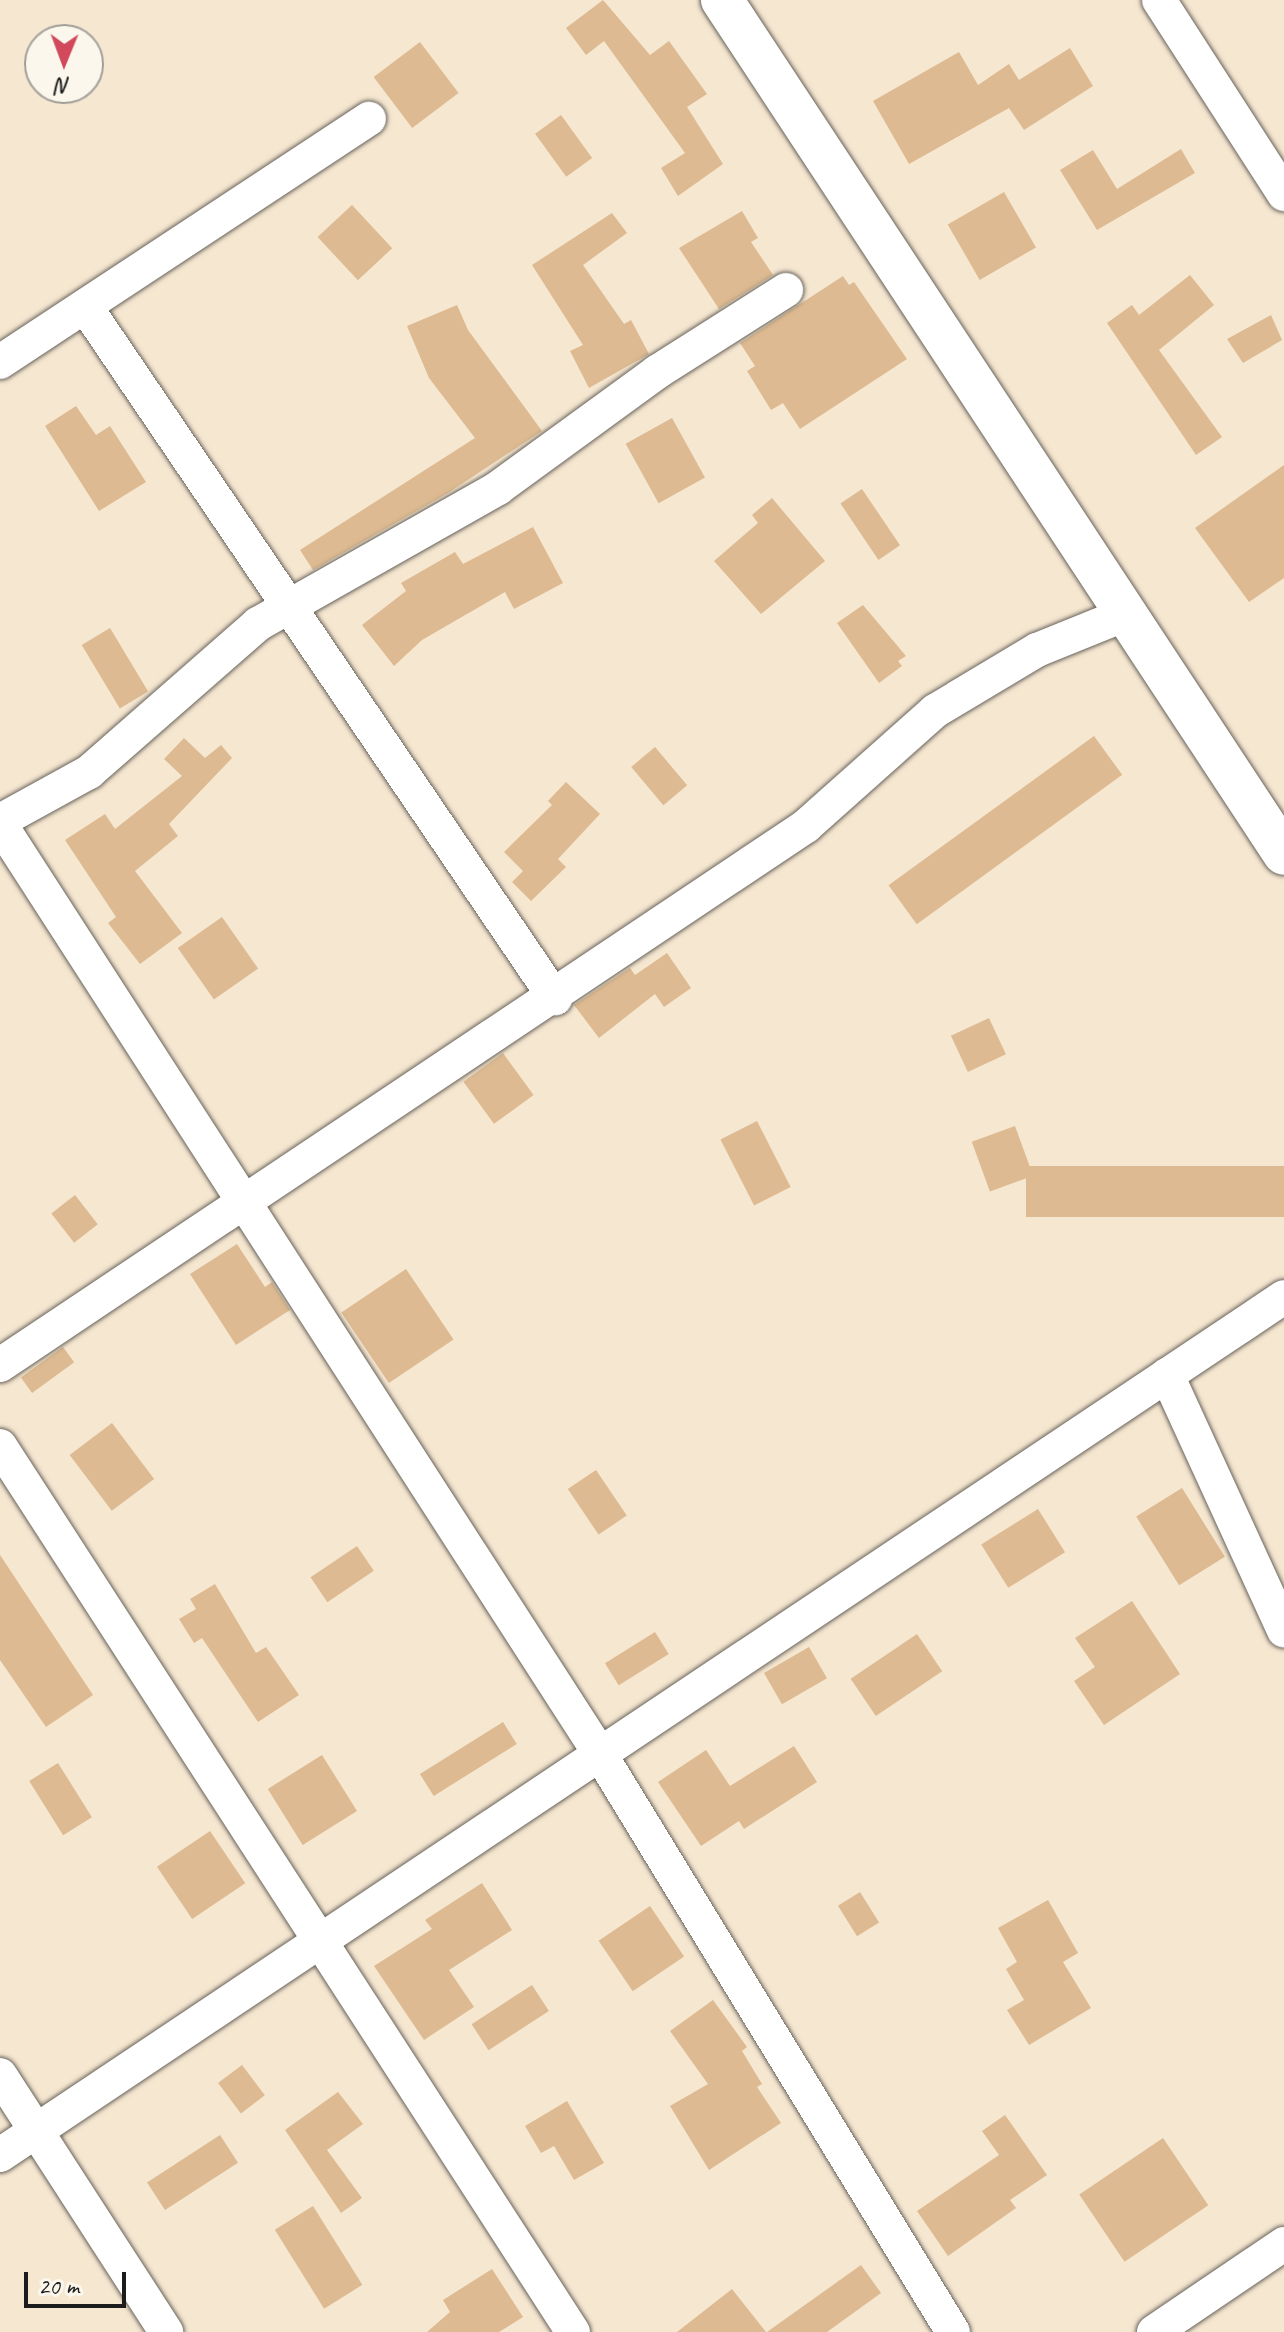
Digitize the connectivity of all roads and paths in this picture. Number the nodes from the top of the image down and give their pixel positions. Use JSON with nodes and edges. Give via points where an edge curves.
{"nodes":[{"id":1,"x":722,"y":0,"type":"edge"},
{"id":2,"x":1159,"y":0,"type":"edge"},
{"id":3,"x":369,"y":119,"type":"dead end"},
{"id":4,"x":1284,"y":194,"type":"edge"},
{"id":5,"x":786,"y":290,"type":"dead end"},
{"id":6,"x":85,"y":306,"type":"junction"},
{"id":7,"x":0,"y":362,"type":"edge"},
{"id":8,"x":289,"y":607,"type":"junction"},
{"id":9,"x":1126,"y":614,"type":"junction"},
{"id":10,"x":4,"y":840,"type":"edge"},
{"id":11,"x":1284,"y":854,"type":"edge"},
{"id":12,"x":555,"y":998,"type":"junction"},
{"id":13,"x":243,"y":1199,"type":"junction"},
{"id":14,"x":1284,"y":1297,"type":"edge"},
{"id":15,"x":0,"y":1365,"type":"edge"},
{"id":16,"x":1167,"y":1375,"type":"junction"},
{"id":17,"x":0,"y":1446,"type":"edge"},
{"id":18,"x":1284,"y":1630,"type":"edge"},
{"id":19,"x":600,"y":1754,"type":"junction"},
{"id":20,"x":319,"y":1942,"type":"junction"},
{"id":21,"x":0,"y":2075,"type":"edge"},
{"id":22,"x":37,"y":2130,"type":"junction"},
{"id":23,"x":0,"y":2155,"type":"edge"},
{"id":24,"x":1284,"y":2244,"type":"edge"},
{"id":25,"x":166,"y":2332,"type":"edge"},
{"id":26,"x":573,"y":2332,"type":"edge"},
{"id":27,"x":953,"y":2332,"type":"edge"},
{"id":28,"x":1154,"y":2332,"type":"edge"}],
"edges":[{"from":1,"to":9,"type":"street"},
{"from":2,"to":4,"type":"street"},
{"from":3,"to":6,"type":"street"},
{"from":5,"to":8,"type":"street","via":[[657,372],[498,488]]},
{"from":6,"to":7,"type":"street"},
{"from":6,"to":8,"type":"street"},
{"from":8,"to":10,"type":"street","via":[[258,624]]},
{"from":8,"to":12,"type":"street"},
{"from":9,"to":11,"type":"street"},
{"from":9,"to":12,"type":"street","via":[[1037,650],[935,711],[806,826]]},
{"from":10,"to":13,"type":"street"},
{"from":12,"to":13,"type":"street"},
{"from":13,"to":15,"type":"street"},
{"from":13,"to":19,"type":"street"},
{"from":14,"to":16,"type":"street"},
{"from":16,"to":18,"type":"street"},
{"from":16,"to":19,"type":"street"},
{"from":17,"to":20,"type":"street"},
{"from":19,"to":20,"type":"street"},
{"from":19,"to":27,"type":"street"},
{"from":20,"to":22,"type":"street"},
{"from":20,"to":26,"type":"street"},
{"from":21,"to":22,"type":"street"},
{"from":22,"to":23,"type":"street"},
{"from":22,"to":25,"type":"street"},
{"from":24,"to":28,"type":"street"}]}
